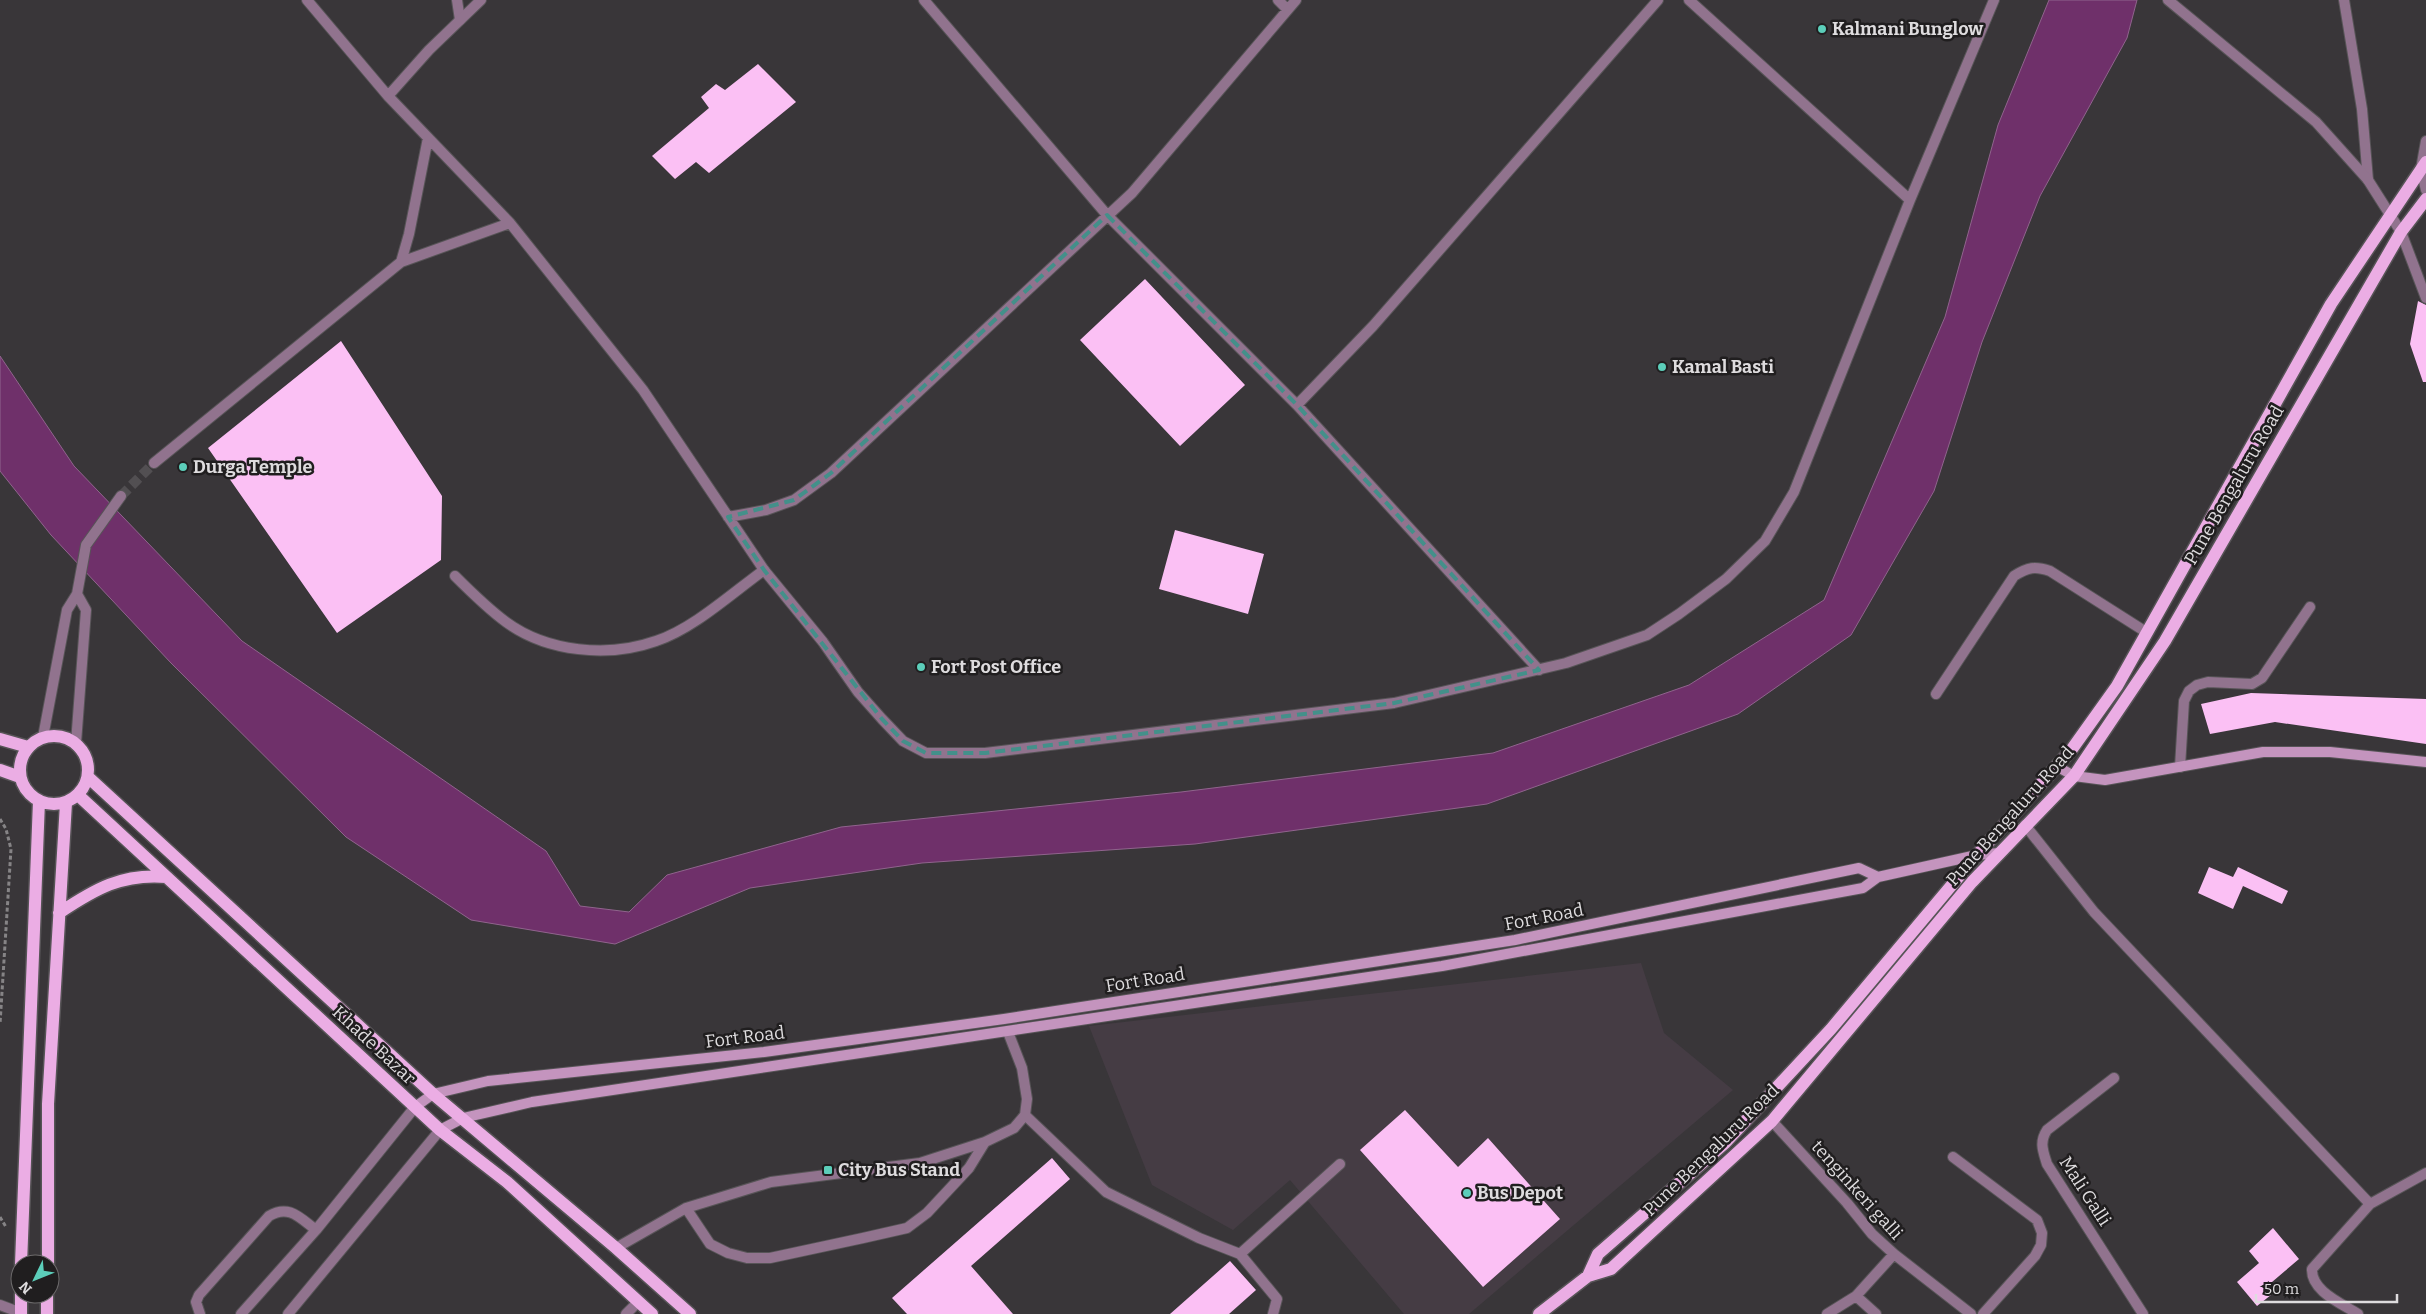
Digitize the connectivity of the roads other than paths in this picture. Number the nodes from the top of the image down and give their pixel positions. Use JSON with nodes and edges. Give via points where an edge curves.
{"nodes":[{"id":1,"x":307,"y":0,"type":"edge"},
{"id":2,"x":457,"y":0,"type":"edge"},
{"id":3,"x":480,"y":0,"type":"edge"},
{"id":4,"x":924,"y":0,"type":"edge"},
{"id":5,"x":1278,"y":0,"type":"edge"},
{"id":6,"x":1296,"y":0,"type":"edge"},
{"id":7,"x":1658,"y":0,"type":"edge"},
{"id":8,"x":1688,"y":0,"type":"edge"},
{"id":9,"x":1994,"y":0,"type":"edge"},
{"id":10,"x":2168,"y":0,"type":"edge"},
{"id":11,"x":2344,"y":0,"type":"edge"},
{"id":12,"x":1287,"y":9,"type":"junction"},
{"id":13,"x":460,"y":20,"type":"junction"},
{"id":14,"x":388,"y":96,"type":"junction"},
{"id":15,"x":428,"y":138,"type":"junction"},
{"id":16,"x":2426,"y":141,"type":"edge"},
{"id":17,"x":2424,"y":166,"type":"edge"},
{"id":18,"x":2368,"y":180,"type":"junction"},
{"id":19,"x":2426,"y":190,"type":"edge"},
{"id":20,"x":2426,"y":199,"type":"edge"},
{"id":21,"x":1910,"y":200,"type":"junction"},
{"id":22,"x":2390,"y":214,"type":"junction"},
{"id":23,"x":1107,"y":215,"type":"junction"},
{"id":24,"x":510,"y":223,"type":"junction"},
{"id":25,"x":2401,"y":232,"type":"junction"},
{"id":26,"x":401,"y":262,"type":"junction"},
{"id":27,"x":2426,"y":298,"type":"edge"},
{"id":28,"x":1297,"y":405,"type":"junction"},
{"id":29,"x":154,"y":463,"type":"tunnel mouth"},
{"id":30,"x":121,"y":496,"type":"tunnel mouth"},
{"id":31,"x":728,"y":516,"type":"junction"},
{"id":32,"x":764,"y":570,"type":"junction"},
{"id":33,"x":455,"y":576,"type":"dead end"},
{"id":34,"x":77,"y":594,"type":"junction"},
{"id":35,"x":2310,"y":607,"type":"dead end"},
{"id":36,"x":2146,"y":632,"type":"junction"},
{"id":37,"x":1539,"y":670,"type":"junction"},
{"id":38,"x":1936,"y":694,"type":"dead end"},
{"id":39,"x":43,"y":737,"type":"junction"},
{"id":40,"x":0,"y":739,"type":"edge"},
{"id":41,"x":76,"y":743,"type":"junction"},
{"id":42,"x":28,"y":747,"type":"junction"},
{"id":43,"x":2426,"y":762,"type":"edge"},
{"id":44,"x":2058,"y":767,"type":"junction"},
{"id":45,"x":2180,"y":767,"type":"junction"},
{"id":46,"x":0,"y":770,"type":"edge"},
{"id":47,"x":2074,"y":776,"type":"junction"},
{"id":48,"x":20,"y":777,"type":"junction"},
{"id":49,"x":88,"y":777,"type":"junction"},
{"id":50,"x":78,"y":795,"type":"junction"},
{"id":51,"x":39,"y":801,"type":"junction"},
{"id":52,"x":66,"y":803,"type":"junction"},
{"id":53,"x":2025,"y":825,"type":"junction"},
{"id":54,"x":1999,"y":853,"type":"junction"},
{"id":55,"x":1977,"y":855,"type":"junction"},
{"id":56,"x":167,"y":877,"type":"junction"},
{"id":57,"x":1878,"y":877,"type":"junction"},
{"id":58,"x":58,"y":913,"type":"junction"},
{"id":59,"x":1004,"y":1019,"type":"junction"},
{"id":60,"x":1008,"y":1032,"type":"junction"},
{"id":61,"x":2114,"y":1078,"type":"dead end"},
{"id":62,"x":433,"y":1094,"type":"junction"},
{"id":63,"x":415,"y":1106,"type":"junction"},
{"id":64,"x":1026,"y":1115,"type":"junction"},
{"id":65,"x":463,"y":1118,"type":"junction"},
{"id":66,"x":1772,"y":1121,"type":"junction"},
{"id":67,"x":440,"y":1130,"type":"junction"},
{"id":68,"x":985,"y":1142,"type":"junction"},
{"id":69,"x":1953,"y":1157,"type":"dead end"},
{"id":70,"x":1340,"y":1164,"type":"dead end"},
{"id":71,"x":2426,"y":1174,"type":"edge"},
{"id":72,"x":2370,"y":1204,"type":"junction"},
{"id":73,"x":686,"y":1208,"type":"junction"},
{"id":74,"x":316,"y":1230,"type":"junction"},
{"id":75,"x":616,"y":1248,"type":"junction"},
{"id":76,"x":21,"y":1254,"type":"edge"},
{"id":77,"x":48,"y":1254,"type":"edge"},
{"id":78,"x":1240,"y":1254,"type":"junction"},
{"id":79,"x":1894,"y":1254,"type":"junction"},
{"id":80,"x":1588,"y":1276,"type":"junction"},
{"id":81,"x":1856,"y":1296,"type":"junction"},
{"id":82,"x":638,"y":1302,"type":"junction"},
{"id":83,"x":0,"y":1305,"type":"edge"},
{"id":84,"x":19,"y":1314,"type":"edge"},
{"id":85,"x":200,"y":1314,"type":"edge"},
{"id":86,"x":241,"y":1314,"type":"edge"},
{"id":87,"x":288,"y":1314,"type":"edge"},
{"id":88,"x":626,"y":1314,"type":"edge"},
{"id":89,"x":652,"y":1314,"type":"edge"},
{"id":90,"x":690,"y":1314,"type":"edge"},
{"id":91,"x":1273,"y":1314,"type":"edge"},
{"id":92,"x":1539,"y":1314,"type":"edge"},
{"id":93,"x":1827,"y":1314,"type":"edge"},
{"id":94,"x":1876,"y":1314,"type":"edge"},
{"id":95,"x":1971,"y":1314,"type":"edge"},
{"id":96,"x":1983,"y":1314,"type":"edge"},
{"id":97,"x":2143,"y":1314,"type":"edge"},
{"id":98,"x":2358,"y":1314,"type":"edge"}],
"edges":[{"from":1,"to":14,"type":"street"},
{"from":2,"to":13,"type":"street"},
{"from":3,"to":13,"type":"street"},
{"from":4,"to":23,"type":"street"},
{"from":5,"to":12,"type":"street"},
{"from":6,"to":12,"type":"street"},
{"from":7,"to":28,"type":"street","via":[[1372,326]]},
{"from":8,"to":21,"type":"street"},
{"from":9,"to":21,"type":"street"},
{"from":10,"to":18,"type":"street","via":[[2316,122]]},
{"from":11,"to":18,"type":"street","via":[[2362,109]]},
{"from":12,"to":23,"type":"street","via":[[1132,193]]},
{"from":13,"to":14,"type":"street"},
{"from":14,"to":15,"type":"street"},
{"from":15,"to":24,"type":"street"},
{"from":15,"to":26,"type":"street"},
{"from":16,"to":17,"type":"street","via":[[2422,151]]},
{"from":17,"to":19,"type":"street"},
{"from":17,"to":22,"type":"main road"},
{"from":18,"to":22,"type":"street"},
{"from":20,"to":25,"type":"main road","name":"Pune Bengaluru Road"},
{"from":21,"to":37,"type":"street","via":[[1794,492],[1765,541],[1726,579],[1647,635]]},
{"from":22,"to":25,"type":"street"},
{"from":22,"to":36,"type":"main road","via":[[2331,304]]},
{"from":23,"to":28,"type":"street"},
{"from":23,"to":31,"type":"street","via":[[831,473],[794,500],[766,510]]},
{"from":24,"to":26,"type":"street"},
{"from":24,"to":31,"type":"street","via":[[643,390]]},
{"from":25,"to":27,"type":"street"},
{"from":25,"to":47,"type":"main road","name":"Pune Bengaluru Road","via":[[2165,641]]},
{"from":26,"to":29,"type":"street"},
{"from":28,"to":37,"type":"street"},
{"from":30,"to":34,"type":"street","via":[[86,545]]},
{"from":31,"to":32,"type":"street"},
{"from":32,"to":33,"type":"street","via":[[688,624],[656,641],[611,650],[574,649],[537,639],[507,623]]},
{"from":32,"to":37,"type":"street","via":[[823,642],[858,692],[903,741],[926,753],[985,754],[1394,704]]},
{"from":34,"to":39,"type":"street","via":[[67,610]]},
{"from":34,"to":41,"type":"street","via":[[86,610]]},
{"from":35,"to":45,"type":"street","via":[[2262,678],[2252,684],[2208,682],[2189,691],[2184,701]]},
{"from":36,"to":38,"type":"street","via":[[2050,571],[2038,567],[2025,569],[2014,576]]},
{"from":36,"to":44,"type":"main road","via":[[2117,686]]},
{"from":39,"to":41,"type":"main road","via":[[61,736]]},
{"from":39,"to":42,"type":"main road"},
{"from":40,"to":42,"type":"main road"},
{"from":41,"to":49,"type":"main road","via":[[87,758]]},
{"from":42,"to":48,"type":"main road","via":[[20,767]]},
{"from":43,"to":45,"type":"main road","via":[[2330,752],[2263,752]]},
{"from":44,"to":47,"type":"main road"},
{"from":44,"to":55,"type":"main road"},
{"from":45,"to":47,"type":"main road","via":[[2105,780]]},
{"from":46,"to":48,"type":"main road"},
{"from":47,"to":53,"type":"main road","name":"Pune Bengaluru Road"},
{"from":48,"to":51,"type":"main road","via":[[31,796]]},
{"from":49,"to":50,"type":"main road"},
{"from":49,"to":62,"type":"main road"},
{"from":50,"to":52,"type":"main road"},
{"from":50,"to":56,"type":"main road","name":"Khade Bazar"},
{"from":51,"to":52,"type":"main road"},
{"from":51,"to":76,"type":"main road"},
{"from":52,"to":58,"type":"main road"},
{"from":53,"to":54,"type":"main road","name":"Pune Bengaluru Road"},
{"from":53,"to":72,"type":"street","via":[[2094,912]]},
{"from":54,"to":55,"type":"main road","name":"Fort Road"},
{"from":54,"to":66,"type":"main road","name":"Pune Bengaluru Road"},
{"from":55,"to":57,"type":"main road","name":"Fort Road"},
{"from":55,"to":80,"type":"main road","via":[[1831,1029],[1725,1143],[1598,1254]]},
{"from":56,"to":58,"type":"main road","via":[[146,875],[116,881],[87,894]]},
{"from":56,"to":63,"type":"main road","name":"Khade Bazar"},
{"from":57,"to":59,"type":"main road","name":"Fort Road","via":[[1859,868],[1514,940]]},
{"from":57,"to":60,"type":"main road","name":"Fort Road","via":[[1863,888],[1451,964]]},
{"from":58,"to":77,"type":"main road","via":[[48,1104]]},
{"from":59,"to":60,"type":"main road"},
{"from":59,"to":62,"type":"main road","name":"Fort Road","via":[[764,1052],[488,1081]]},
{"from":60,"to":64,"type":"street","via":[[1022,1068]]},
{"from":60,"to":65,"type":"main road","name":"Fort Road","via":[[532,1102]]},
{"from":61,"to":97,"type":"street","name":"Mali Galli","via":[[2047,1130],[2042,1139],[2042,1151],[2047,1164]]},
{"from":62,"to":63,"type":"main road","name":"Fort Road"},
{"from":62,"to":65,"type":"main road"},
{"from":63,"to":67,"type":"main road","name":"Khade Bazar"},
{"from":63,"to":74,"type":"street"},
{"from":64,"to":68,"type":"street","via":[[1014,1128]]},
{"from":64,"to":78,"type":"street","via":[[1106,1192],[1199,1238]]},
{"from":65,"to":67,"type":"main road","name":"Fort Road"},
{"from":65,"to":75,"type":"main road"},
{"from":66,"to":79,"type":"street","name":"tenginkeri galli","via":[[1872,1234]]},
{"from":66,"to":80,"type":"main road","name":"Pune Bengaluru Road","via":[[1611,1269]]},
{"from":67,"to":82,"type":"main road","name":"Khade Bazar","via":[[506,1182]]},
{"from":67,"to":87,"type":"street"},
{"from":68,"to":73,"type":"street","via":[[920,1163],[772,1182]]},
{"from":68,"to":73,"type":"street","via":[[970,1168],[927,1213],[907,1228],[844,1242],[770,1258],[747,1258],[710,1244]]},
{"from":69,"to":96,"type":"street","via":[[2037,1220],[2042,1233],[2041,1245],[2035,1256]]},
{"from":70,"to":78,"type":"street"},
{"from":71,"to":72,"type":"street"},
{"from":72,"to":98,"type":"street","via":[[2312,1269],[2317,1287]]},
{"from":73,"to":75,"type":"street"},
{"from":74,"to":85,"type":"street","via":[[286,1210],[269,1216],[199,1295],[196,1302]]},
{"from":74,"to":86,"type":"street"},
{"from":75,"to":90,"type":"main road"},
{"from":78,"to":91,"type":"street","via":[[1277,1299]]},
{"from":79,"to":81,"type":"street"},
{"from":79,"to":95,"type":"street","name":"tenginkeri galli"},
{"from":80,"to":92,"type":"main road"},
{"from":81,"to":93,"type":"street"},
{"from":81,"to":94,"type":"street"},
{"from":82,"to":88,"type":"street"},
{"from":82,"to":89,"type":"main road","name":"Khade Bazar"},
{"from":83,"to":84,"type":"street"}]}
